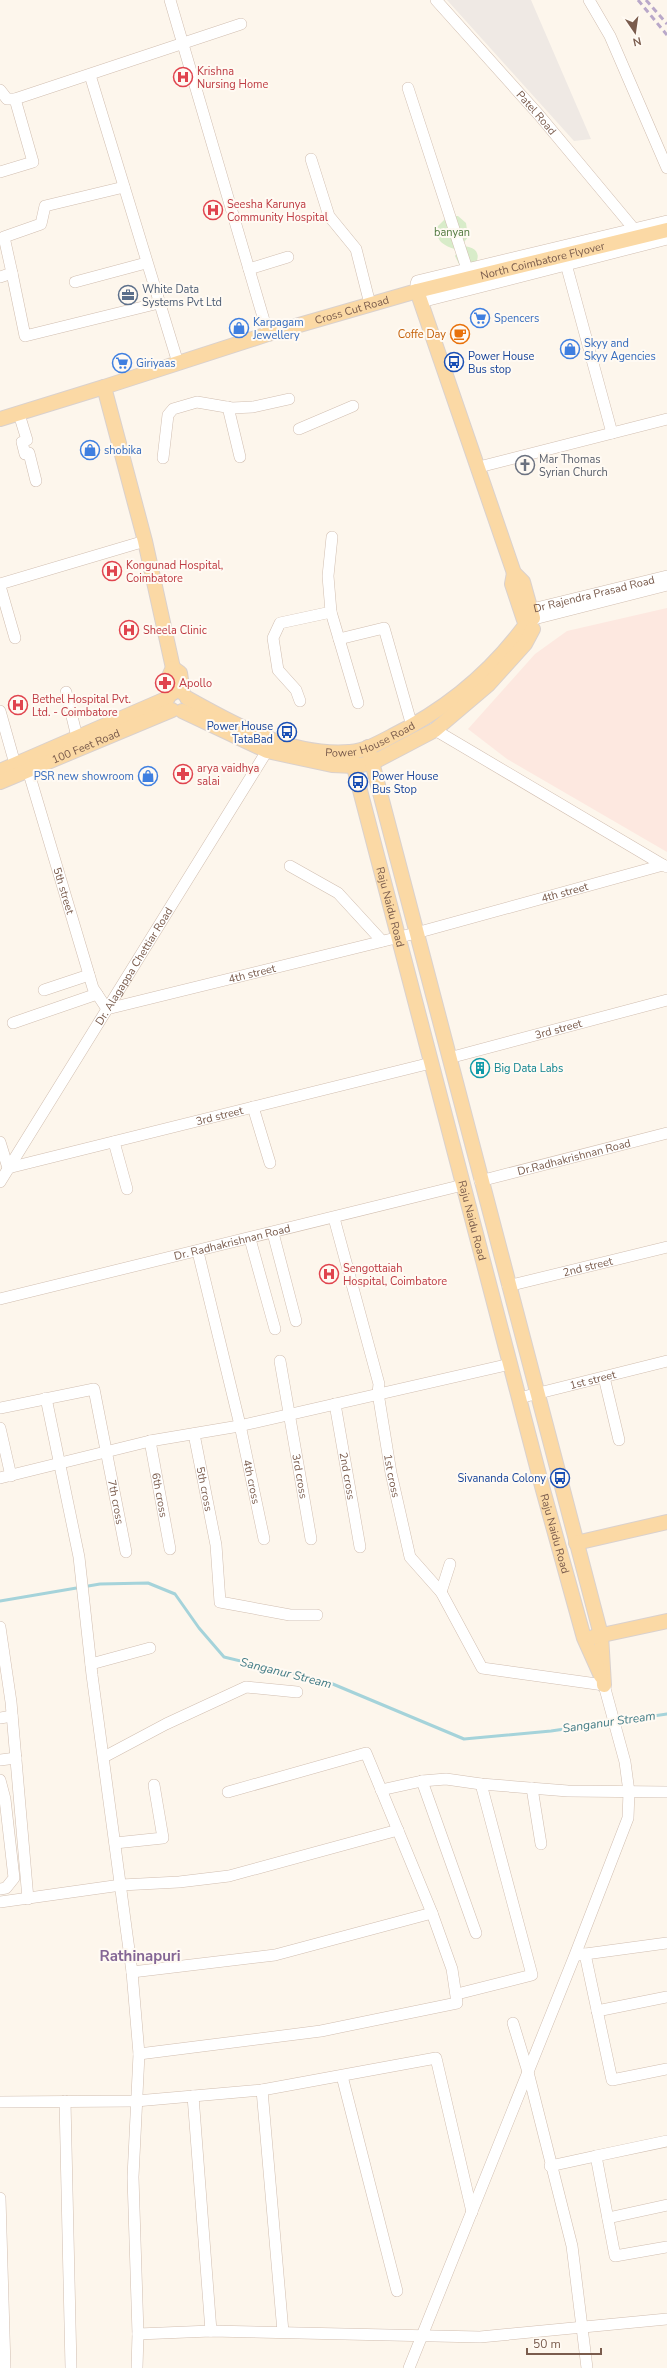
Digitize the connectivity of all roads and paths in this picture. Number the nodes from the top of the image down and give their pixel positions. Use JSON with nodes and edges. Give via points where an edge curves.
{"nodes":[{"id":1,"x":170,"y":0,"type":"edge"},
{"id":2,"x":436,"y":0,"type":"edge"},
{"id":3,"x":589,"y":0,"type":"edge"},
{"id":4,"x":241,"y":24,"type":"dead end"},
{"id":5,"x":183,"y":44,"type":"junction"},
{"id":6,"x":90,"y":75,"type":"junction"},
{"id":7,"x":408,"y":88,"type":"dead end"},
{"id":8,"x":0,"y":90,"type":"edge"},
{"id":9,"x":15,"y":99,"type":"junction"},
{"id":10,"x":312,"y":159,"type":"dead end"},
{"id":11,"x":667,"y":168,"type":"edge"},
{"id":12,"x":0,"y":172,"type":"edge"},
{"id":13,"x":124,"y":187,"type":"junction"},
{"id":14,"x":667,"y":221,"type":"edge"},
{"id":15,"x":634,"y":229,"type":"junction"},
{"id":16,"x":667,"y":230,"type":"edge"},
{"id":17,"x":667,"y":239,"type":"edge"},
{"id":18,"x":288,"y":257,"type":"dead end"},
{"id":19,"x":146,"y":263,"type":"junction"},
{"id":20,"x":566,"y":264,"type":"junction"},
{"id":21,"x":249,"y":268,"type":"junction"},
{"id":22,"x":468,"y":269,"type":"junction"},
{"id":23,"x":12,"y":273,"type":"junction"},
{"id":24,"x":0,"y":277,"type":"edge"},
{"id":25,"x":75,"y":282,"type":"dead end"},
{"id":26,"x":419,"y":296,"type":"junction"},
{"id":27,"x":159,"y":303,"type":"junction"},
{"id":28,"x":370,"y":304,"type":"junction"},
{"id":29,"x":268,"y":334,"type":"junction"},
{"id":30,"x":178,"y":362,"type":"junction"},
{"id":31,"x":104,"y":387,"type":"junction"},
{"id":32,"x":289,"y":399,"type":"dead end"},
{"id":33,"x":353,"y":406,"type":"dead end"},
{"id":34,"x":228,"y":408,"type":"junction"},
{"id":35,"x":19,"y":414,"type":"junction"},
{"id":36,"x":0,"y":419,"type":"edge"},
{"id":37,"x":667,"y":419,"type":"edge"},
{"id":38,"x":299,"y":429,"type":"dead end"},
{"id":39,"x":612,"y":432,"type":"junction"},
{"id":40,"x":240,"y":456,"type":"dead end"},
{"id":41,"x":163,"y":458,"type":"dead end"},
{"id":42,"x":479,"y":467,"type":"junction"},
{"id":43,"x":36,"y":480,"type":"dead end"},
{"id":44,"x":332,"y":537,"type":"dead end"},
{"id":45,"x":145,"y":541,"type":"junction"},
{"id":46,"x":667,"y":576,"type":"edge"},
{"id":47,"x":0,"y":585,"type":"edge"},
{"id":48,"x":667,"y":585,"type":"edge"},
{"id":49,"x":667,"y":591,"type":"edge"},
{"id":50,"x":595,"y":607,"type":"junction"},
{"id":51,"x":331,"y":612,"type":"junction"},
{"id":52,"x":530,"y":620,"type":"junction"},
{"id":53,"x":15,"y":638,"type":"dead end"},
{"id":54,"x":339,"y":639,"type":"junction"},
{"id":55,"x":66,"y":692,"type":"dead end"},
{"id":56,"x":178,"y":701,"type":"junction"},
{"id":57,"x":300,"y":701,"type":"dead end"},
{"id":58,"x":358,"y":703,"type":"dead end"},
{"id":59,"x":0,"y":711,"type":"edge"},
{"id":60,"x":412,"y":726,"type":"junction"},
{"id":61,"x":435,"y":730,"type":"junction"},
{"id":62,"x":77,"y":737,"type":"junction"},
{"id":63,"x":368,"y":747,"type":"junction"},
{"id":64,"x":267,"y":751,"type":"junction"},
{"id":65,"x":350,"y":752,"type":"junction"},
{"id":66,"x":372,"y":763,"type":"junction"},
{"id":67,"x":15,"y":764,"type":"junction"},
{"id":68,"x":354,"y":766,"type":"junction"},
{"id":69,"x":0,"y":770,"type":"edge"},
{"id":70,"x":28,"y":770,"type":"junction"},
{"id":71,"x":0,"y":782,"type":"edge"},
{"id":72,"x":290,"y":866,"type":"dead end"},
{"id":73,"x":665,"y":866,"type":"edge"},
{"id":74,"x":416,"y":933,"type":"junction"},
{"id":75,"x":397,"y":937,"type":"junction"},
{"id":76,"x":382,"y":941,"type":"junction"},
{"id":77,"x":89,"y":975,"type":"junction"},
{"id":78,"x":44,"y":990,"type":"dead end"},
{"id":79,"x":97,"y":994,"type":"junction"},
{"id":80,"x":667,"y":1000,"type":"edge"},
{"id":81,"x":107,"y":1009,"type":"junction"},
{"id":82,"x":13,"y":1023,"type":"dead end"},
{"id":83,"x":449,"y":1058,"type":"junction"},
{"id":84,"x":431,"y":1063,"type":"junction"},
{"id":85,"x":253,"y":1107,"type":"junction"},
{"id":86,"x":667,"y":1133,"type":"edge"},
{"id":87,"x":0,"y":1142,"type":"edge"},
{"id":88,"x":114,"y":1142,"type":"junction"},
{"id":89,"x":270,"y":1163,"type":"dead end"},
{"id":90,"x":8,"y":1168,"type":"junction"},
{"id":91,"x":480,"y":1181,"type":"junction"},
{"id":92,"x":0,"y":1182,"type":"edge"},
{"id":93,"x":463,"y":1185,"type":"junction"},
{"id":94,"x":127,"y":1189,"type":"dead end"},
{"id":95,"x":334,"y":1218,"type":"junction"},
{"id":96,"x":273,"y":1233,"type":"junction"},
{"id":97,"x":250,"y":1239,"type":"junction"},
{"id":98,"x":667,"y":1247,"type":"edge"},
{"id":99,"x":198,"y":1252,"type":"junction"},
{"id":100,"x":508,"y":1286,"type":"junction"},
{"id":101,"x":0,"y":1299,"type":"edge"},
{"id":102,"x":296,"y":1321,"type":"dead end"},
{"id":103,"x":275,"y":1329,"type":"dead end"},
{"id":104,"x":280,"y":1361,"type":"dead end"},
{"id":105,"x":667,"y":1361,"type":"edge"},
{"id":106,"x":510,"y":1364,"type":"junction"},
{"id":107,"x":604,"y":1377,"type":"junction"},
{"id":108,"x":378,"y":1394,"type":"junction"},
{"id":109,"x":536,"y":1394,"type":"junction"},
{"id":110,"x":46,"y":1398,"type":"junction"},
{"id":111,"x":519,"y":1398,"type":"junction"},
{"id":112,"x":335,"y":1404,"type":"junction"},
{"id":113,"x":0,"y":1408,"type":"edge"},
{"id":114,"x":290,"y":1414,"type":"junction"},
{"id":115,"x":240,"y":1425,"type":"junction"},
{"id":116,"x":0,"y":1428,"type":"edge"},
{"id":117,"x":194,"y":1434,"type":"junction"},
{"id":118,"x":619,"y":1440,"type":"dead end"},
{"id":119,"x":150,"y":1441,"type":"junction"},
{"id":120,"x":106,"y":1453,"type":"junction"},
{"id":121,"x":61,"y":1464,"type":"junction"},
{"id":122,"x":11,"y":1476,"type":"junction"},
{"id":123,"x":0,"y":1478,"type":"edge"},
{"id":124,"x":667,"y":1522,"type":"edge"},
{"id":125,"x":311,"y":1538,"type":"dead end"},
{"id":126,"x":264,"y":1539,"type":"dead end"},
{"id":127,"x":576,"y":1543,"type":"junction"},
{"id":128,"x":360,"y":1547,"type":"dead end"},
{"id":129,"x":170,"y":1549,"type":"dead end"},
{"id":130,"x":126,"y":1552,"type":"dead end"},
{"id":131,"x":450,"y":1564,"type":"dead end"},
{"id":132,"x":441,"y":1592,"type":"junction"},
{"id":133,"x":317,"y":1615,"type":"dead end"},
{"id":134,"x":667,"y":1620,"type":"edge"},
{"id":135,"x":1,"y":1629,"type":"edge"},
{"id":136,"x":601,"y":1635,"type":"junction"},
{"id":137,"x":584,"y":1638,"type":"junction"},
{"id":138,"x":150,"y":1648,"type":"dead end"},
{"id":139,"x":91,"y":1664,"type":"junction"},
{"id":140,"x":604,"y":1685,"type":"junction"},
{"id":141,"x":297,"y":1692,"type":"dead end"},
{"id":142,"x":12,"y":1716,"type":"junction"},
{"id":143,"x":0,"y":1718,"type":"edge"},
{"id":144,"x":104,"y":1757,"type":"junction"},
{"id":145,"x":16,"y":1758,"type":"junction"},
{"id":146,"x":0,"y":1760,"type":"edge"},
{"id":147,"x":0,"y":1780,"type":"edge"},
{"id":148,"x":422,"y":1781,"type":"junction"},
{"id":149,"x":481,"y":1784,"type":"junction"},
{"id":150,"x":154,"y":1785,"type":"dead end"},
{"id":151,"x":532,"y":1788,"type":"junction"},
{"id":152,"x":381,"y":1790,"type":"junction"},
{"id":153,"x":228,"y":1792,"type":"dead end"},
{"id":154,"x":629,"y":1792,"type":"junction"},
{"id":155,"x":667,"y":1792,"type":"edge"},
{"id":156,"x":398,"y":1830,"type":"junction"},
{"id":157,"x":115,"y":1843,"type":"junction"},
{"id":158,"x":541,"y":1844,"type":"dead end"},
{"id":159,"x":121,"y":1885,"type":"junction"},
{"id":160,"x":0,"y":1889,"type":"edge"},
{"id":161,"x":28,"y":1899,"type":"junction"},
{"id":162,"x":0,"y":1902,"type":"edge"},
{"id":163,"x":432,"y":1913,"type":"junction"},
{"id":164,"x":476,"y":1933,"type":"dead end"},
{"id":165,"x":667,"y":1943,"type":"edge"},
{"id":166,"x":580,"y":1955,"type":"junction"},
{"id":167,"x":132,"y":1972,"type":"junction"},
{"id":168,"x":457,"y":1994,"type":"junction"},
{"id":169,"x":667,"y":1997,"type":"edge"},
{"id":170,"x":597,"y":2011,"type":"junction"},
{"id":171,"x":512,"y":2023,"type":"dead end"},
{"id":172,"x":139,"y":2054,"type":"junction"},
{"id":173,"x":667,"y":2069,"type":"edge"},
{"id":174,"x":528,"y":2072,"type":"junction"},
{"id":175,"x":342,"y":2076,"type":"junction"},
{"id":176,"x":262,"y":2090,"type":"junction"},
{"id":177,"x":193,"y":2096,"type":"junction"},
{"id":178,"x":66,"y":2101,"type":"junction"},
{"id":179,"x":136,"y":2101,"type":"junction"},
{"id":180,"x":0,"y":2102,"type":"edge"},
{"id":181,"x":667,"y":2141,"type":"edge"},
{"id":182,"x":596,"y":2156,"type":"junction"},
{"id":183,"x":550,"y":2166,"type":"junction"},
{"id":184,"x":0,"y":2198,"type":"edge"},
{"id":185,"x":667,"y":2205,"type":"edge"},
{"id":186,"x":472,"y":2212,"type":"junction"},
{"id":187,"x":608,"y":2218,"type":"junction"},
{"id":188,"x":667,"y":2247,"type":"edge"},
{"id":189,"x":397,"y":2291,"type":"dead end"},
{"id":190,"x":667,"y":2319,"type":"edge"},
{"id":191,"x":582,"y":2328,"type":"junction"},
{"id":192,"x":211,"y":2331,"type":"junction"},
{"id":193,"x":283,"y":2332,"type":"junction"},
{"id":194,"x":138,"y":2334,"type":"junction"},
{"id":195,"x":420,"y":2337,"type":"junction"},
{"id":196,"x":5,"y":2368,"type":"edge"},
{"id":197,"x":70,"y":2368,"type":"edge"},
{"id":198,"x":137,"y":2368,"type":"edge"},
{"id":199,"x":409,"y":2368,"type":"edge"},
{"id":200,"x":587,"y":2368,"type":"edge"}],
"edges":[{"from":1,"to":5,"type":"street"},
{"from":2,"to":15,"type":"street","name":"Patel Road","via":[[539,115]]},
{"from":3,"to":11,"type":"street","via":[[610,36]]},
{"from":4,"to":5,"type":"street"},
{"from":5,"to":6,"type":"street"},
{"from":5,"to":21,"type":"street"},
{"from":6,"to":9,"type":"street"},
{"from":6,"to":13,"type":"street"},
{"from":7,"to":22,"type":"street"},
{"from":8,"to":9,"type":"street","via":[[7,99]]},
{"from":9,"to":12,"type":"street","via":[[33,162]]},
{"from":10,"to":28,"type":"street","via":[[329,216],[356,249]]},
{"from":13,"to":19,"type":"street"},
{"from":13,"to":23,"type":"street","via":[[45,206],[41,224],[4,237]]},
{"from":14,"to":15,"type":"street"},
{"from":15,"to":22,"type":"street"},
{"from":16,"to":26,"type":"main road","name":"North Coimbatore Flyover","via":[[447,283]]},
{"from":17,"to":20,"type":"street"},
{"from":18,"to":21,"type":"street"},
{"from":19,"to":25,"type":"street"},
{"from":19,"to":27,"type":"street"},
{"from":20,"to":26,"type":"street"},
{"from":20,"to":39,"type":"street"},
{"from":21,"to":29,"type":"street"},
{"from":22,"to":26,"type":"street","via":[[417,281]]},
{"from":23,"to":24,"type":"street"},
{"from":23,"to":27,"type":"street","via":[[25,336]]},
{"from":26,"to":28,"type":"main road","name":"Cross Cut Road"},
{"from":26,"to":42,"type":"main road"},
{"from":27,"to":30,"type":"street"},
{"from":28,"to":29,"type":"main road","name":"Cross Cut Road"},
{"from":29,"to":30,"type":"main road","name":"Cross Cut Road"},
{"from":30,"to":31,"type":"main road","name":"Cross Cut Road"},
{"from":31,"to":35,"type":"main road","name":"Cross Cut Road"},
{"from":31,"to":45,"type":"main road"},
{"from":32,"to":34,"type":"street","via":[[252,407]]},
{"from":33,"to":38,"type":"street"},
{"from":34,"to":40,"type":"street"},
{"from":34,"to":41,"type":"street","via":[[197,402],[173,409],[168,415]]},
{"from":35,"to":36,"type":"main road","name":"Cross Cut Road"},
{"from":35,"to":43,"type":"street","via":[[27,440],[22,442],[24,454],[29,453]]},
{"from":37,"to":39,"type":"street"},
{"from":39,"to":42,"type":"street"},
{"from":42,"to":52,"type":"main road","via":[[514,573],[512,584]]},
{"from":44,"to":51,"type":"street","via":[[328,576]]},
{"from":45,"to":47,"type":"street"},
{"from":45,"to":56,"type":"main road","via":[[173,668],[180,673]]},
{"from":46,"to":52,"type":"street","name":"Dr Rajendra Prasad Road"},
{"from":47,"to":53,"type":"street"},
{"from":48,"to":50,"type":"street"},
{"from":49,"to":50,"type":"street"},
{"from":50,"to":52,"type":"street"},
{"from":51,"to":54,"type":"street"},
{"from":51,"to":57,"type":"street","via":[[280,623],[273,638],[278,670],[296,690]]},
{"from":52,"to":60,"type":"main road","name":"Power House Road","via":[[482,676],[426,719]]},
{"from":52,"to":61,"type":"main road","name":"Power House Road","via":[[526,644],[488,685]]},
{"from":54,"to":58,"type":"street"},
{"from":54,"to":60,"type":"street","via":[[384,628]]},
{"from":55,"to":62,"type":"street"},
{"from":56,"to":62,"type":"main road","name":"100 Feet Road"},
{"from":56,"to":64,"type":"main road","name":"Power House Road"},
{"from":56,"to":65,"type":"main road","name":"Power House Road","via":[[266,737],[303,748]]},
{"from":56,"to":70,"type":"main road","name":"100 Feet Road"},
{"from":59,"to":67,"type":"street"},
{"from":60,"to":63,"type":"main road","name":"Power House Road"},
{"from":61,"to":66,"type":"main road","name":"Power House Road"},
{"from":61,"to":73,"type":"street"},
{"from":62,"to":67,"type":"main road","name":"100 Feet Road"},
{"from":63,"to":65,"type":"main road","name":"Power House Road"},
{"from":63,"to":66,"type":"main road","name":"Raju Naidu Road"},
{"from":64,"to":68,"type":"main road","name":"Power House Road","via":[[332,765]]},
{"from":64,"to":81,"type":"street","name":"Dr. Alagappa Chettiar Road"},
{"from":65,"to":68,"type":"main road","name":"Raju Naidu Road"},
{"from":66,"to":68,"type":"main road","name":"Power House Road"},
{"from":66,"to":74,"type":"main road","name":"Raju Naidu Road"},
{"from":67,"to":69,"type":"main road","name":"100 Feet Road"},
{"from":68,"to":75,"type":"main road","name":"Raju Naidu Road"},
{"from":70,"to":71,"type":"main road","name":"100 Feet Road"},
{"from":70,"to":77,"type":"street","name":"5th street"},
{"from":72,"to":76,"type":"street","via":[[338,893]]},
{"from":73,"to":74,"type":"street","name":"4th street"},
{"from":74,"to":75,"type":"street","name":"4th street"},
{"from":74,"to":83,"type":"main road","name":"Raju Naidu Road"},
{"from":75,"to":76,"type":"street","name":"4th street"},
{"from":75,"to":84,"type":"main road","name":"Raju Naidu Road"},
{"from":76,"to":81,"type":"street","name":"4th street"},
{"from":77,"to":78,"type":"street"},
{"from":77,"to":79,"type":"street","name":"5th street"},
{"from":79,"to":81,"type":"street","name":"5th street"},
{"from":79,"to":82,"type":"street"},
{"from":80,"to":83,"type":"street","name":"3rd street"},
{"from":81,"to":90,"type":"street","name":"Dr. Alagappa Chettiar Road"},
{"from":83,"to":91,"type":"main road","name":"Raju Naidu Road"},
{"from":84,"to":85,"type":"street","name":"3rd street"},
{"from":84,"to":93,"type":"main road","name":"Raju Naidu Road"},
{"from":85,"to":88,"type":"street","name":"3rd street"},
{"from":85,"to":89,"type":"street"},
{"from":86,"to":91,"type":"street","name":"Dr.Radhakrishnan Road"},
{"from":87,"to":90,"type":"street"},
{"from":88,"to":90,"type":"street","name":"3rd street"},
{"from":88,"to":94,"type":"street"},
{"from":90,"to":92,"type":"street","name":"Dr. Alagappa Chettiar Road"},
{"from":91,"to":100,"type":"main road","name":"Raju Naidu Road"},
{"from":93,"to":95,"type":"street","name":"Dr. Radhakrishnan Road"},
{"from":93,"to":106,"type":"main road","name":"Raju Naidu Road"},
{"from":95,"to":96,"type":"street","name":"Dr. Radhakrishnan Road"},
{"from":95,"to":108,"type":"street","name":"1st cross","via":[[380,1384]]},
{"from":96,"to":97,"type":"street","name":"Dr. Radhakrishnan Road"},
{"from":96,"to":102,"type":"street"},
{"from":97,"to":99,"type":"street","name":"Dr. Radhakrishnan Road"},
{"from":97,"to":103,"type":"street"},
{"from":98,"to":100,"type":"street","name":"2nd street"},
{"from":99,"to":101,"type":"street","name":"Dr. Radhakrishnan Road"},
{"from":99,"to":115,"type":"street","name":"4th cross"},
{"from":100,"to":109,"type":"main road","name":"Raju Naidu Road"},
{"from":104,"to":114,"type":"street","name":"3rd cross"},
{"from":105,"to":107,"type":"street","name":"1st street"},
{"from":106,"to":108,"type":"street"},
{"from":106,"to":111,"type":"main road","name":"Raju Naidu Road"},
{"from":107,"to":109,"type":"street","name":"1st street"},
{"from":107,"to":118,"type":"street"},
{"from":108,"to":112,"type":"street"},
{"from":108,"to":132,"type":"street","name":"1st cross","via":[[391,1473],[410,1557]]},
{"from":109,"to":111,"type":"street","name":"1st street"},
{"from":109,"to":127,"type":"main road","name":"Raju Naidu Road"},
{"from":110,"to":113,"type":"street"},
{"from":110,"to":120,"type":"street","name":"7th cross","via":[[94,1389]]},
{"from":110,"to":121,"type":"street"},
{"from":111,"to":137,"type":"main road","name":"Raju Naidu Road"},
{"from":112,"to":114,"type":"street"},
{"from":112,"to":128,"type":"street","name":"2nd cross"},
{"from":114,"to":115,"type":"street"},
{"from":114,"to":125,"type":"street","name":"3rd cross"},
{"from":115,"to":117,"type":"street"},
{"from":115,"to":126,"type":"street","name":"4th cross"},
{"from":116,"to":122,"type":"street"},
{"from":117,"to":119,"type":"street"},
{"from":117,"to":133,"type":"street","name":"5th cross","via":[[216,1545],[220,1602],[290,1615]]},
{"from":119,"to":120,"type":"street"},
{"from":119,"to":129,"type":"street","name":"6th cross"},
{"from":120,"to":121,"type":"street"},
{"from":120,"to":130,"type":"street","name":"7th cross"},
{"from":121,"to":122,"type":"street"},
{"from":121,"to":139,"type":"street","via":[[80,1568]]},
{"from":122,"to":123,"type":"street"},
{"from":124,"to":127,"type":"main road"},
{"from":127,"to":136,"type":"main road","name":"Raju Naidu Road"},
{"from":131,"to":132,"type":"street"},
{"from":132,"to":140,"type":"street","via":[[482,1668]]},
{"from":134,"to":136,"type":"main road"},
{"from":135,"to":142,"type":"street"},
{"from":136,"to":137,"type":"main road"},
{"from":136,"to":140,"type":"main road","name":"Raju Naidu Road"},
{"from":137,"to":140,"type":"main road","name":"Raju Naidu Road"},
{"from":138,"to":139,"type":"street"},
{"from":139,"to":144,"type":"street"},
{"from":140,"to":154,"type":"street","via":[[625,1762]]},
{"from":141,"to":144,"type":"street","via":[[246,1687],[166,1724]]},
{"from":142,"to":143,"type":"street"},
{"from":142,"to":145,"type":"street"},
{"from":144,"to":157,"type":"street"},
{"from":145,"to":146,"type":"street"},
{"from":145,"to":161,"type":"street"},
{"from":147,"to":160,"type":"street","via":[[5,1799],[14,1878],[6,1888]]},
{"from":148,"to":149,"type":"street","via":[[446,1779]]},
{"from":148,"to":152,"type":"street"},
{"from":148,"to":164,"type":"street"},
{"from":149,"to":151,"type":"street"},
{"from":149,"to":168,"type":"street","via":[[532,1975]]},
{"from":150,"to":157,"type":"street","via":[[163,1838]]},
{"from":151,"to":154,"type":"street"},
{"from":151,"to":158,"type":"street"},
{"from":152,"to":153,"type":"street","via":[[366,1753]]},
{"from":152,"to":156,"type":"street"},
{"from":154,"to":155,"type":"street"},
{"from":154,"to":166,"type":"street","via":[[628,1818]]},
{"from":156,"to":159,"type":"street","via":[[229,1876]]},
{"from":156,"to":163,"type":"street"},
{"from":157,"to":159,"type":"street"},
{"from":159,"to":161,"type":"street"},
{"from":159,"to":167,"type":"street"},
{"from":161,"to":162,"type":"street"},
{"from":163,"to":167,"type":"street","via":[[275,1954]]},
{"from":163,"to":168,"type":"street","via":[[452,1969]]},
{"from":165,"to":166,"type":"street"},
{"from":166,"to":170,"type":"street"},
{"from":166,"to":174,"type":"street"},
{"from":167,"to":172,"type":"street"},
{"from":168,"to":172,"type":"street","via":[[457,2003],[321,2032]]},
{"from":169,"to":170,"type":"street"},
{"from":170,"to":173,"type":"street","via":[[612,2080]]},
{"from":171,"to":174,"type":"street"},
{"from":172,"to":179,"type":"street"},
{"from":174,"to":183,"type":"street"},
{"from":174,"to":186,"type":"street"},
{"from":175,"to":176,"type":"street"},
{"from":175,"to":186,"type":"street","via":[[436,2058]]},
{"from":175,"to":189,"type":"street"},
{"from":176,"to":177,"type":"street"},
{"from":176,"to":193,"type":"street"},
{"from":177,"to":179,"type":"street"},
{"from":177,"to":192,"type":"street"},
{"from":178,"to":179,"type":"street"},
{"from":178,"to":180,"type":"street"},
{"from":178,"to":197,"type":"street"},
{"from":179,"to":194,"type":"street","via":[[133,2177]]},
{"from":181,"to":182,"type":"street"},
{"from":182,"to":183,"type":"street"},
{"from":182,"to":187,"type":"street"},
{"from":183,"to":191,"type":"street","via":[[572,2246]]},
{"from":184,"to":196,"type":"street"},
{"from":185,"to":187,"type":"street"},
{"from":186,"to":195,"type":"street"},
{"from":187,"to":188,"type":"street","via":[[616,2256]]},
{"from":190,"to":191,"type":"street"},
{"from":191,"to":195,"type":"street","via":[[480,2337]]},
{"from":191,"to":200,"type":"street"},
{"from":192,"to":193,"type":"street"},
{"from":192,"to":194,"type":"street"},
{"from":193,"to":195,"type":"street"},
{"from":194,"to":198,"type":"street"},
{"from":195,"to":199,"type":"street"}]}
